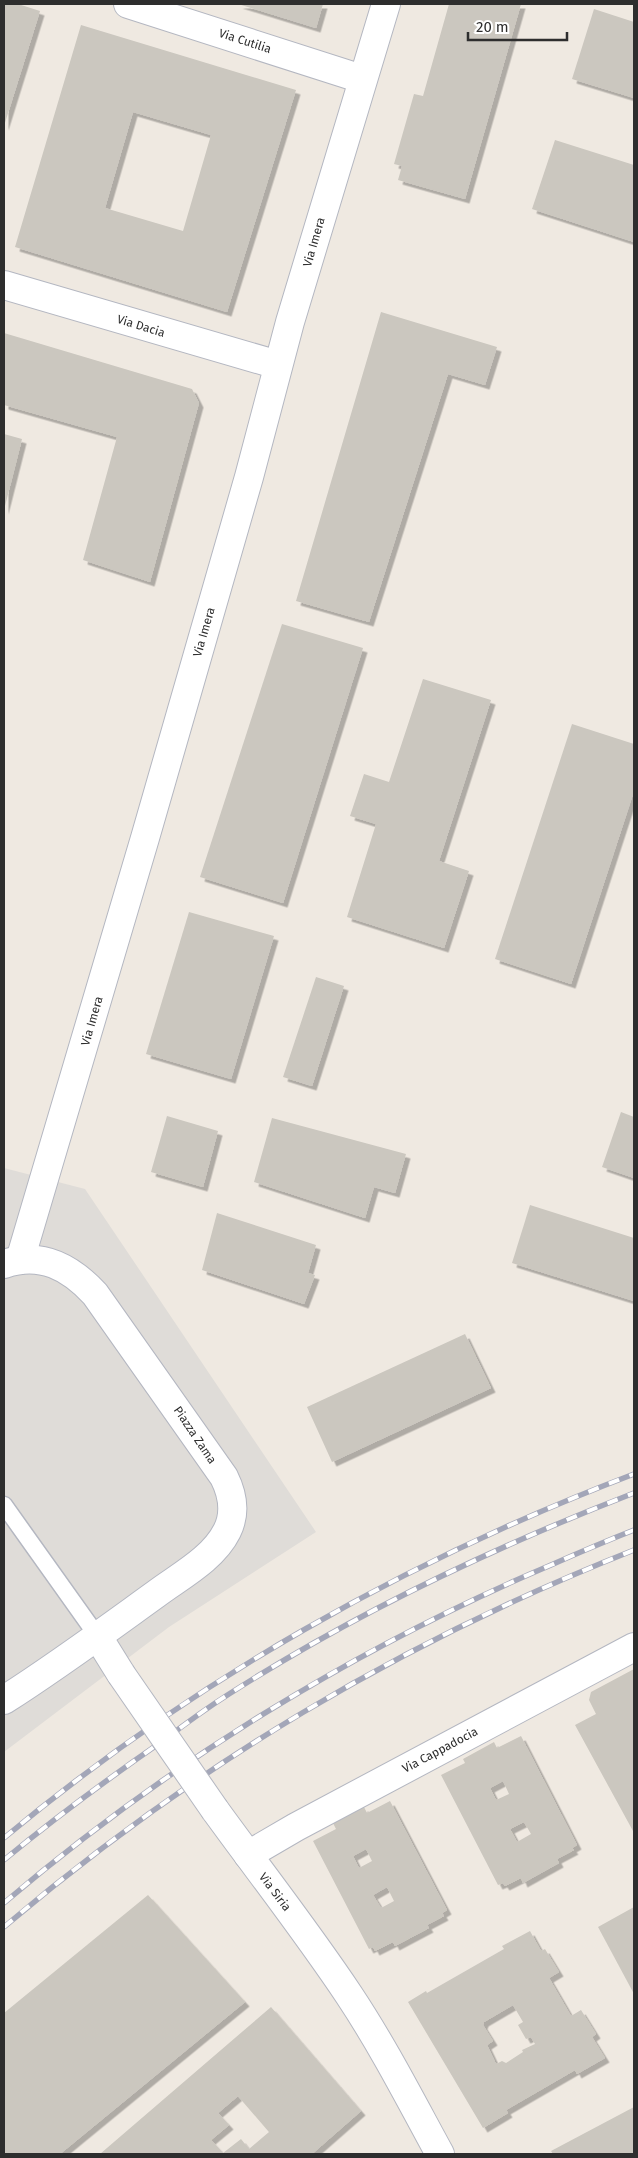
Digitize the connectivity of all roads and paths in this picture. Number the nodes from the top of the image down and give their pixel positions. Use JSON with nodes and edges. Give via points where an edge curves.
{"nodes":[{"id":1,"x":128,"y":4,"type":"edge"},
{"id":2,"x":386,"y":4,"type":"edge"},
{"id":3,"x":362,"y":79,"type":"junction"},
{"id":4,"x":4,"y":285,"type":"edge"},
{"id":5,"x":278,"y":364,"type":"junction"},
{"id":6,"x":12,"y":1262,"type":"edge"},
{"id":7,"x":4,"y":1504,"type":"edge"},
{"id":8,"x":98,"y":1637,"type":"junction"},
{"id":9,"x":634,"y":1647,"type":"edge"},
{"id":10,"x":4,"y":1700,"type":"edge"},
{"id":11,"x":248,"y":1855,"type":"junction"},
{"id":12,"x":440,"y":2154,"type":"edge"}],
"edges":[{"from":1,"to":3,"type":"street","name":"Via Cutilia"},
{"from":2,"to":3,"type":"street","name":"Via Imera"},
{"from":3,"to":5,"type":"street","name":"Via Imera"},
{"from":4,"to":5,"type":"street","name":"Via Dacia"},
{"from":5,"to":6,"type":"street","name":"Via Imera","via":[[143,847]]},
{"from":6,"to":8,"type":"street","name":"Piazza Zama","via":[[46,1261],[58,1265],[70,1271],[95,1294],[224,1477],[232,1498],[232,1519],[221,1542],[211,1553]]},
{"from":7,"to":8,"type":"lane"},
{"from":8,"to":10,"type":"street","name":"Piazza Zama"},
{"from":8,"to":11,"type":"street","name":"Via Siria","bridge":true},
{"from":9,"to":11,"type":"street","name":"Via Cappadocia"},
{"from":11,"to":12,"type":"street","name":"Via Siria","via":[[350,1996]]}]}
